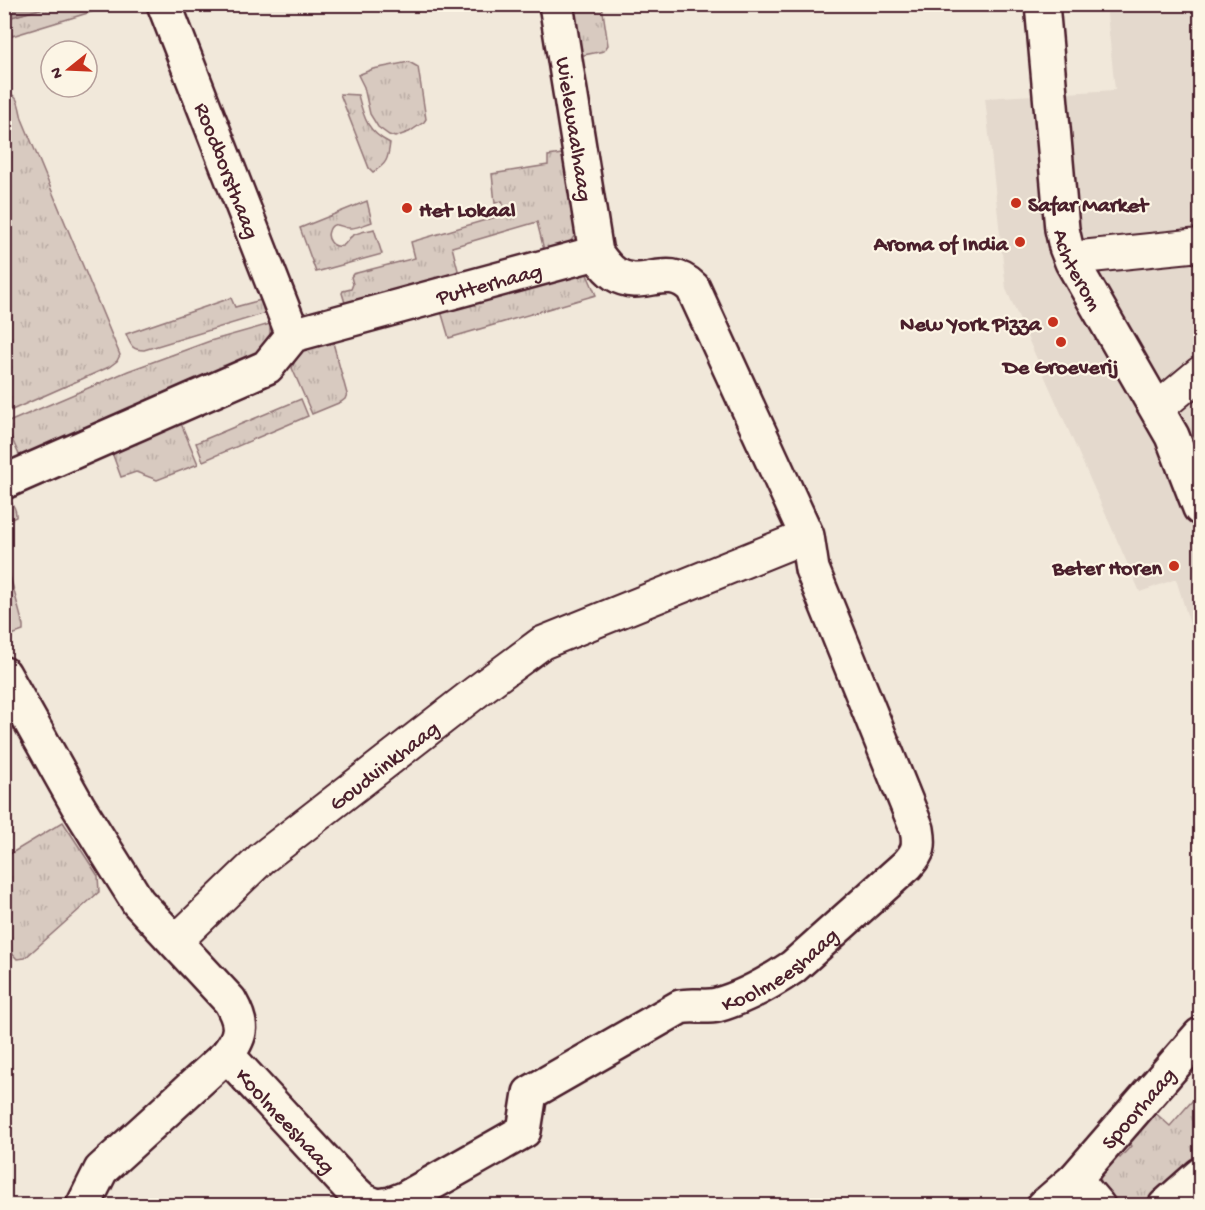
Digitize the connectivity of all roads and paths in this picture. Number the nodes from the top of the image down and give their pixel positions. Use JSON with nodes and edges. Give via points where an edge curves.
{"nodes":[{"id":1,"x":164,"y":4,"type":"edge"},
{"id":2,"x":556,"y":4,"type":"edge"},
{"id":3,"x":1042,"y":4,"type":"edge"},
{"id":4,"x":1200,"y":245,"type":"edge"},
{"id":5,"x":596,"y":253,"type":"junction"},
{"id":6,"x":1071,"y":258,"type":"junction"},
{"id":7,"x":293,"y":335,"type":"junction"},
{"id":8,"x":1200,"y":373,"type":"edge"},
{"id":9,"x":1157,"y":409,"type":"junction"},
{"id":10,"x":4,"y":482,"type":"edge"},
{"id":11,"x":1200,"y":508,"type":"edge"},
{"id":12,"x":807,"y":536,"type":"junction"},
{"id":13,"x":4,"y":674,"type":"edge"},
{"id":14,"x":175,"y":942,"type":"junction"},
{"id":15,"x":1200,"y":1035,"type":"edge"},
{"id":16,"x":227,"y":1055,"type":"junction"},
{"id":17,"x":1200,"y":1175,"type":"edge"},
{"id":18,"x":1075,"y":1179,"type":"junction"},
{"id":19,"x":83,"y":1206,"type":"edge"},
{"id":20,"x":378,"y":1206,"type":"edge"},
{"id":21,"x":1044,"y":1206,"type":"edge"},
{"id":22,"x":1098,"y":1206,"type":"edge"},
{"id":23,"x":1165,"y":1206,"type":"edge"}],
"edges":[{"from":1,"to":7,"type":"street","name":"Roodborsthaag"},
{"from":2,"to":5,"type":"street","name":"Wielewaalhaag"},
{"from":3,"to":6,"type":"street","name":"Achterom","via":[[1062,229]]},
{"from":4,"to":6,"type":"street"},
{"from":5,"to":7,"type":"street","name":"Putterhaag"},
{"from":5,"to":12,"type":"street","via":[[615,274],[628,280],[676,277],[693,288]]},
{"from":6,"to":9,"type":"street","name":"Achterom"},
{"from":7,"to":10,"type":"street","via":[[267,367]]},
{"from":8,"to":9,"type":"street"},
{"from":9,"to":11,"type":"street","name":"Achterom","via":[[1172,436]]},
{"from":12,"to":14,"type":"street","name":"Goudvinkhaag","via":[[542,643],[261,859]]},
{"from":12,"to":20,"type":"street","name":"Koolmeeshaag","via":[[812,569],[917,830],[918,850],[914,858],[782,974],[717,1005],[680,1007],[530,1093],[524,1131],[404,1199]]},
{"from":13,"to":14,"type":"street","via":[[78,806],[138,902]]},
{"from":14,"to":16,"type":"street","name":"Koolmeeshaag","via":[[230,1001],[238,1016],[240,1030]]},
{"from":15,"to":18,"type":"street","name":"Spoorhaag"},
{"from":16,"to":19,"type":"street","name":"Koolmeeshaag","via":[[101,1170]]},
{"from":16,"to":20,"type":"street","name":"Koolmeeshaag","via":[[351,1189],[364,1201]]},
{"from":17,"to":23,"type":"street"},
{"from":18,"to":21,"type":"street","name":"Spoorhaag"},
{"from":18,"to":22,"type":"street"}]}
